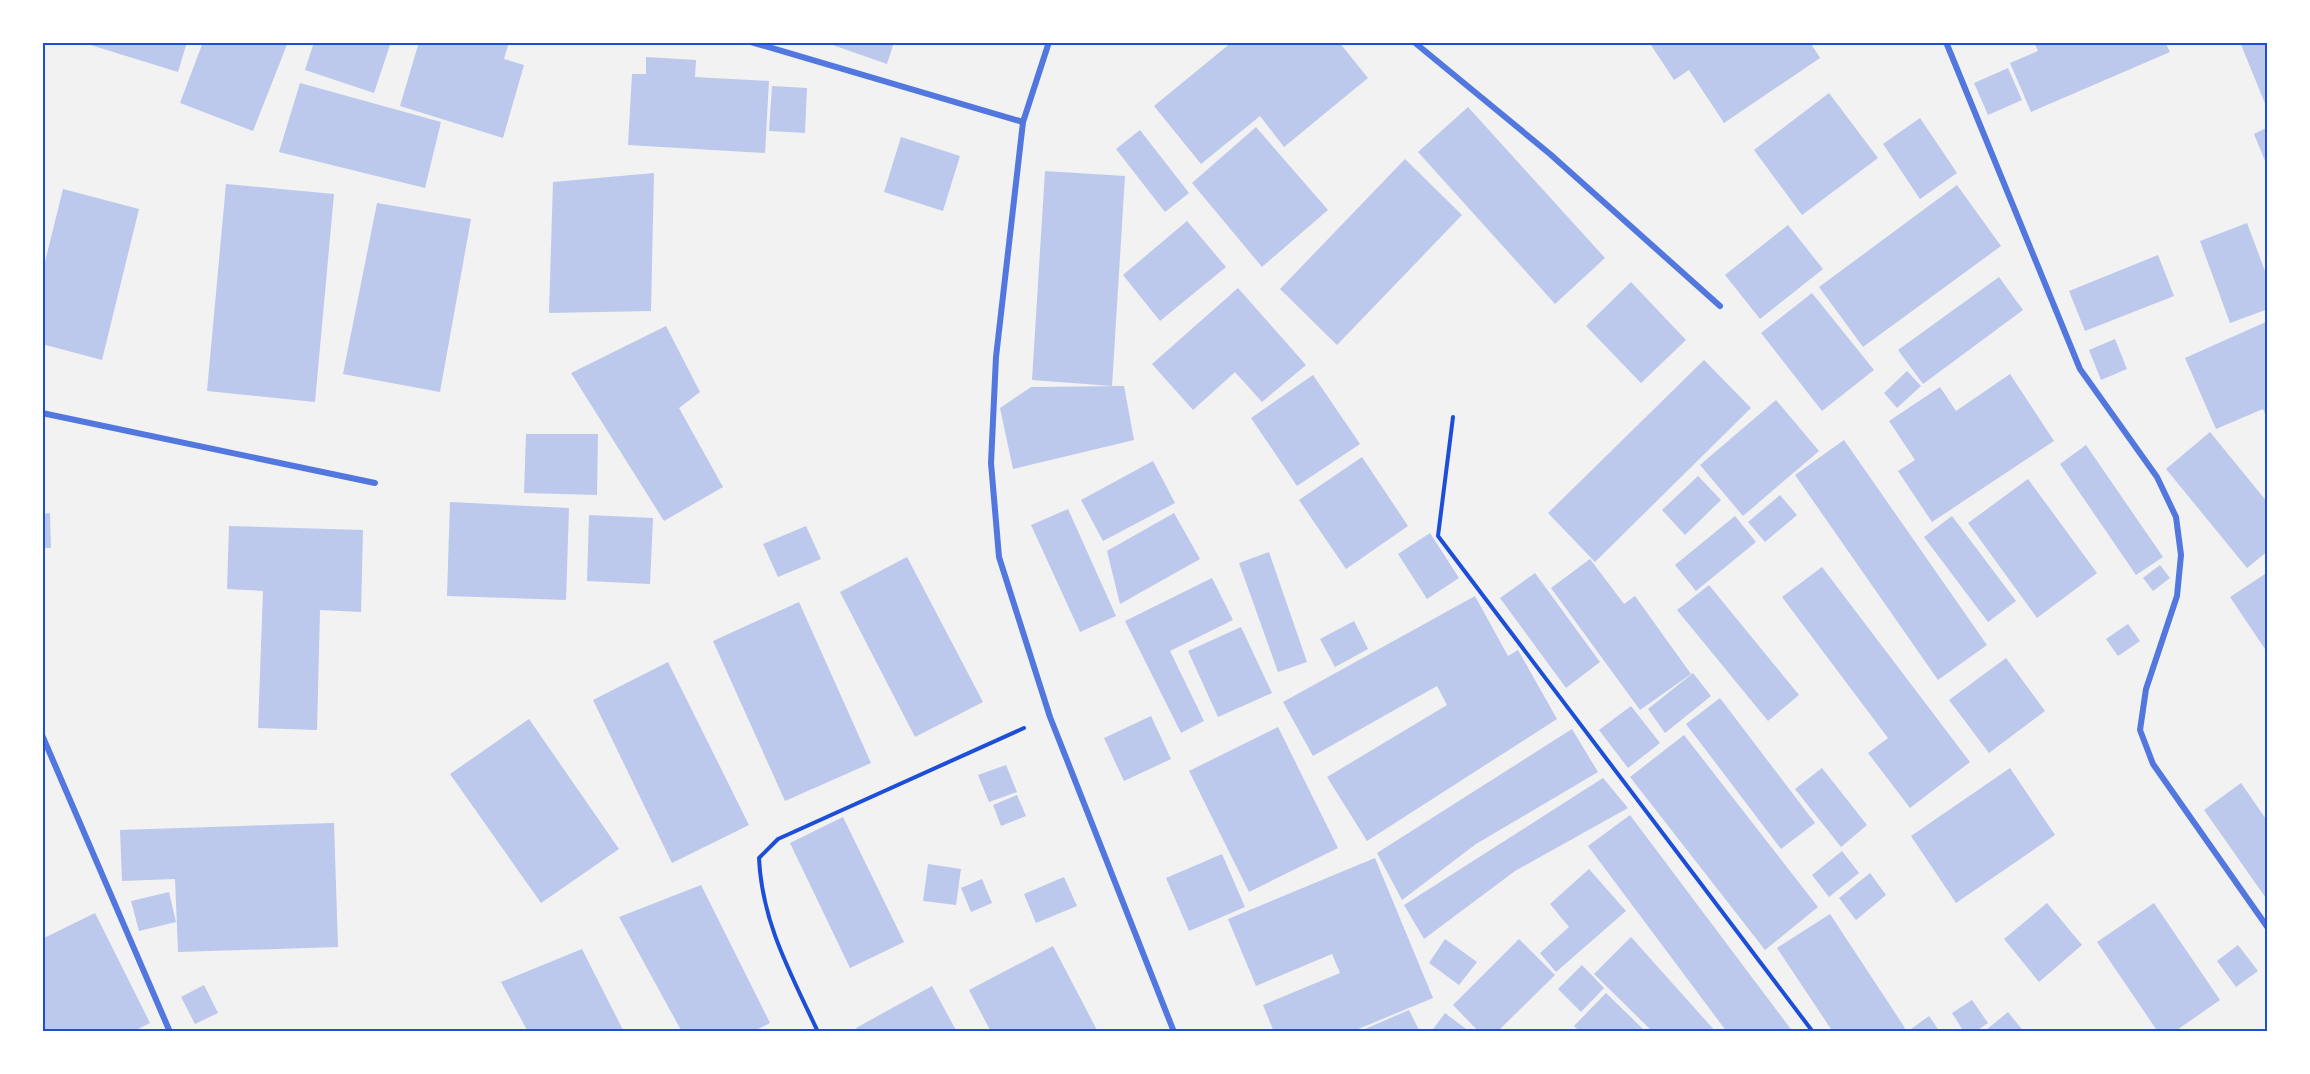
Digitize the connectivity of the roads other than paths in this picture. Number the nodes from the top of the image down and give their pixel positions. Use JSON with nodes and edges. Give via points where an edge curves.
{"nodes":[{"id":1,"x":751,"y":42,"type":"edge"},
{"id":2,"x":1049,"y":42,"type":"edge"},
{"id":3,"x":1414,"y":42,"type":"edge"},
{"id":4,"x":1946,"y":42,"type":"edge"},
{"id":5,"x":1023,"y":122,"type":"junction"},
{"id":6,"x":1720,"y":306,"type":"dead end"},
{"id":7,"x":42,"y":413,"type":"edge"},
{"id":8,"x":375,"y":483,"type":"dead end"},
{"id":9,"x":42,"y":735,"type":"edge"},
{"id":10,"x":2268,"y":928,"type":"edge"},
{"id":11,"x":170,"y":1032,"type":"edge"},
{"id":12,"x":1174,"y":1032,"type":"edge"}],
"edges":[{"from":1,"to":5,"type":"street"},
{"from":2,"to":5,"type":"street"},
{"from":3,"to":6,"type":"street","via":[[1550,154]]},
{"from":4,"to":10,"type":"street","via":[[2080,369],[2157,477],[2176,517],[2181,555],[2177,596],[2146,688],[2140,730],[2153,764]]},
{"from":5,"to":12,"type":"street","via":[[996,357],[991,463],[999,557],[1050,717]]},
{"from":7,"to":8,"type":"street"},
{"from":9,"to":11,"type":"street"}]}
